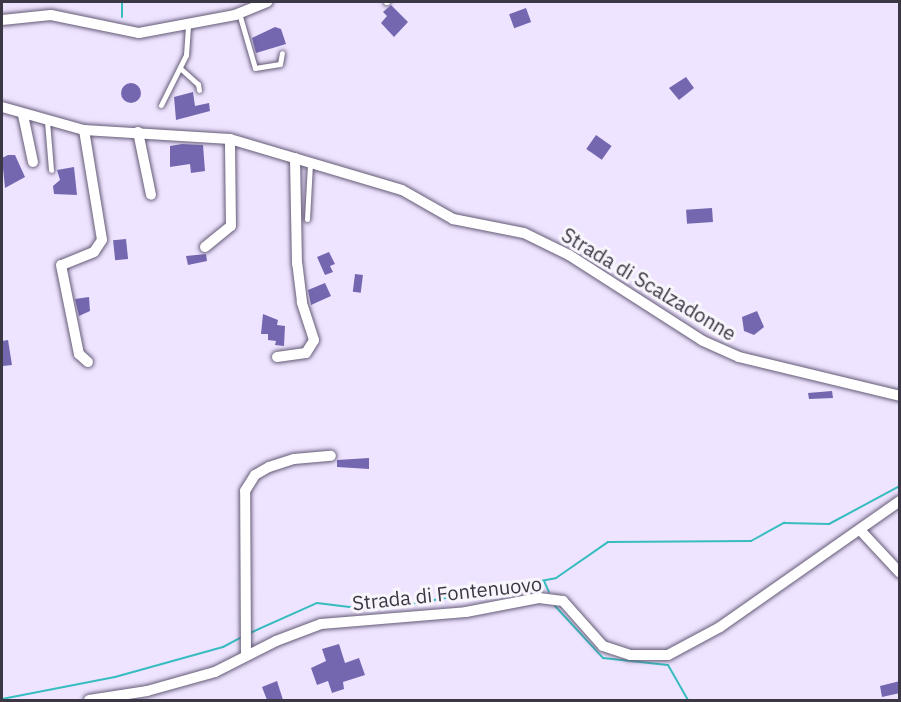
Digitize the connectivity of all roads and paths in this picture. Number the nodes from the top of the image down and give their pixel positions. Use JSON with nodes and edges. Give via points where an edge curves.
{"nodes":[{"id":1,"x":267,"y":2,"type":"edge"},
{"id":2,"x":239,"y":13,"type":"junction"},
{"id":3,"x":2,"y":20,"type":"edge"},
{"id":4,"x":188,"y":26,"type":"junction"},
{"id":5,"x":282,"y":53,"type":"dead end"},
{"id":6,"x":180,"y":68,"type":"junction"},
{"id":7,"x":199,"y":90,"type":"dead end"},
{"id":8,"x":161,"y":105,"type":"dead end"},
{"id":9,"x":2,"y":107,"type":"edge"},
{"id":10,"x":23,"y":115,"type":"junction"},
{"id":11,"x":47,"y":121,"type":"junction"},
{"id":12,"x":84,"y":130,"type":"junction"},
{"id":13,"x":138,"y":132,"type":"junction"},
{"id":14,"x":230,"y":139,"type":"junction"},
{"id":15,"x":295,"y":158,"type":"junction"},
{"id":16,"x":33,"y":162,"type":"dead end"},
{"id":17,"x":310,"y":164,"type":"junction"},
{"id":18,"x":51,"y":170,"type":"dead end"},
{"id":19,"x":151,"y":195,"type":"dead end"},
{"id":20,"x":307,"y":219,"type":"dead end"},
{"id":21,"x":205,"y":247,"type":"dead end"},
{"id":22,"x":277,"y":357,"type":"dead end"},
{"id":23,"x":88,"y":362,"type":"dead end"},
{"id":24,"x":900,"y":396,"type":"edge"},
{"id":25,"x":331,"y":456,"type":"dead end"},
{"id":26,"x":900,"y":501,"type":"edge"},
{"id":27,"x":861,"y":531,"type":"junction"},
{"id":28,"x":900,"y":573,"type":"edge"},
{"id":29,"x":246,"y":656,"type":"junction"},
{"id":30,"x":89,"y":700,"type":"edge"}],
"edges":[{"from":1,"to":2,"type":"street"},
{"from":2,"to":4,"type":"street"},
{"from":2,"to":5,"type":"lane","via":[[255,68],[280,64]]},
{"from":3,"to":4,"type":"street","via":[[51,15],[139,33]]},
{"from":4,"to":6,"type":"lane","via":[[186,55]]},
{"from":6,"to":7,"type":"lane","via":[[198,84]]},
{"from":6,"to":8,"type":"lane"},
{"from":9,"to":10,"type":"street","name":"Strada di Scalzadonne"},
{"from":10,"to":11,"type":"street","name":"Strada di Scalzadonne"},
{"from":10,"to":16,"type":"street"},
{"from":11,"to":12,"type":"street","name":"Strada di Scalzadonne"},
{"from":11,"to":18,"type":"lane"},
{"from":12,"to":13,"type":"street","name":"Strada di Scalzadonne"},
{"from":12,"to":23,"type":"street","via":[[102,240],[94,252],[61,265],[61,276],[79,354]]},
{"from":13,"to":14,"type":"street","name":"Strada di Scalzadonne"},
{"from":13,"to":19,"type":"street"},
{"from":14,"to":15,"type":"street","name":"Strada di Scalzadonne"},
{"from":14,"to":21,"type":"street","via":[[231,226]]},
{"from":15,"to":17,"type":"street","name":"Strada di Scalzadonne"},
{"from":15,"to":22,"type":"street","via":[[297,264],[302,302],[314,340],[306,353]]},
{"from":17,"to":20,"type":"lane"},
{"from":17,"to":24,"type":"street","name":"Strada di Scalzadonne","via":[[402,190],[453,219],[524,233],[614,280],[675,323],[739,357]]},
{"from":25,"to":29,"type":"street","via":[[294,459],[269,467],[255,475],[245,491]]},
{"from":26,"to":27,"type":"street","name":"Strada di Fontenuovo"},
{"from":27,"to":28,"type":"street"},
{"from":27,"to":29,"type":"street","name":"Strada di Fontenuovo","via":[[720,627],[668,654],[630,654],[603,646],[563,601],[539,598],[466,612],[321,624]]},
{"from":29,"to":30,"type":"street","name":"Strada di Fontenuovo","via":[[215,672],[147,691]]}]}
